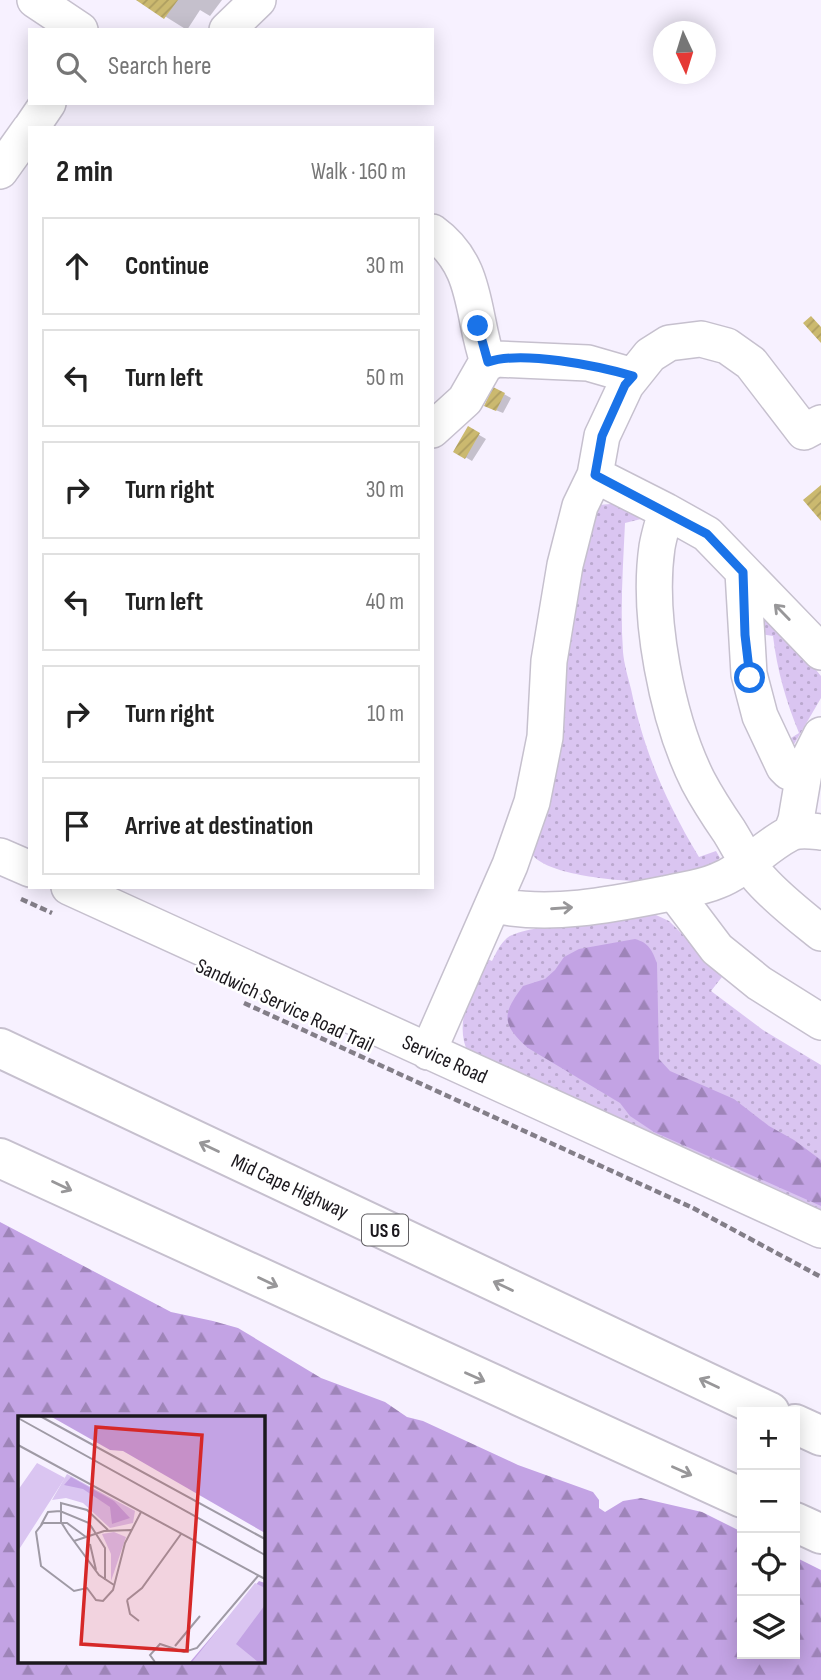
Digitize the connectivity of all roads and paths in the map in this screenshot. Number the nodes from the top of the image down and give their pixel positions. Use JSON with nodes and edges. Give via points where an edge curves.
{"nodes":[{"id":1,"x":35,"y":0,"type":"edge"},
{"id":2,"x":258,"y":0,"type":"edge"},
{"id":3,"x":77,"y":28,"type":"edge"},
{"id":4,"x":229,"y":28,"type":"edge"},
{"id":5,"x":47,"y":105,"type":"edge"},
{"id":6,"x":31,"y":126,"type":"edge"},
{"id":7,"x":28,"y":131,"type":"edge"},
{"id":8,"x":0,"y":171,"type":"edge"},
{"id":9,"x":434,"y":233,"type":"edge"},
{"id":10,"x":488,"y":362,"type":"junction"},
{"id":11,"x":633,"y":376,"type":"junction"},
{"id":12,"x":821,"y":423,"type":"edge"},
{"id":13,"x":434,"y":428,"type":"edge"},
{"id":14,"x":595,"y":475,"type":"junction"},
{"id":15,"x":666,"y":511,"type":"junction"},
{"id":16,"x":743,"y":572,"type":"junction"},
{"id":17,"x":821,"y":652,"type":"edge"},
{"id":18,"x":821,"y":735,"type":"edge"},
{"id":19,"x":802,"y":776,"type":"junction"},
{"id":20,"x":806,"y":832,"type":"edge"},
{"id":21,"x":0,"y":856,"type":"edge"},
{"id":22,"x":750,"y":864,"type":"junction"},
{"id":23,"x":21,"y":882,"type":"edge"},
{"id":24,"x":36,"y":889,"type":"edge"},
{"id":25,"x":674,"y":892,"type":"junction"},
{"id":26,"x":114,"y":896,"type":"edge"},
{"id":27,"x":65,"y":903,"type":"edge"},
{"id":28,"x":494,"y":905,"type":"junction"},
{"id":29,"x":821,"y":933,"type":"edge"},
{"id":30,"x":234,"y":998,"type":"dead end"},
{"id":31,"x":821,"y":1022,"type":"edge"},
{"id":32,"x":0,"y":1048,"type":"edge"},
{"id":33,"x":428,"y":1052,"type":"junction"},
{"id":34,"x":0,"y":1157,"type":"edge"},
{"id":35,"x":821,"y":1230,"type":"edge"},
{"id":36,"x":821,"y":1277,"type":"edge"},
{"id":37,"x":759,"y":1407,"type":"edge"},
{"id":38,"x":800,"y":1426,"type":"edge"},
{"id":39,"x":821,"y":1436,"type":"edge"},
{"id":40,"x":737,"y":1496,"type":"edge"},
{"id":41,"x":800,"y":1524,"type":"edge"},
{"id":42,"x":821,"y":1534,"type":"edge"}],
"edges":[{"from":1,"to":3,"type":"street"},
{"from":2,"to":4,"type":"street"},
{"from":5,"to":6,"type":"street"},
{"from":7,"to":8,"type":"street"},
{"from":9,"to":10,"type":"street","via":[[457,254],[469,279]]},
{"from":10,"to":11,"type":"street","via":[[513,358],[588,363]]},
{"from":10,"to":13,"type":"street","via":[[465,400]]},
{"from":11,"to":12,"type":"street","via":[[650,355],[669,343],[701,340],[727,346],[751,363],[804,432]]},
{"from":11,"to":14,"type":"street","via":[[602,436]]},
{"from":14,"to":15,"type":"street"},
{"from":14,"to":28,"type":"street","via":[[580,506],[562,575],[549,661],[545,737],[532,802]]},
{"from":15,"to":16,"type":"street","via":[[707,534]]},
{"from":15,"to":22,"type":"street","via":[[654,587],[660,651],[673,714],[698,781]]},
{"from":17,"to":16,"type":"street","one_way":true},
{"from":16,"to":19,"type":"street","via":[[748,674],[760,716],[784,767]]},
{"from":18,"to":19,"type":"street"},
{"from":19,"to":20,"type":"street","via":[[796,820]]},
{"from":20,"to":22,"type":"street"},
{"from":21,"to":23,"type":"street"},
{"from":22,"to":25,"type":"street","via":[[716,882]]},
{"from":22,"to":29,"type":"street","via":[[784,904]]},
{"from":24,"to":27,"type":"path"},
{"from":28,"to":25,"type":"street","one_way":true,"via":[[525,910],[573,908]]},
{"from":25,"to":31,"type":"street","via":[[717,949],[759,983]]},
{"from":26,"to":27,"type":"street","name":"Service Road"},
{"from":26,"to":33,"type":"street","name":"Service Road"},
{"from":28,"to":33,"type":"street"},
{"from":30,"to":36,"type":"path","name":"Sandwich Service Road Trail","via":[[693,1208]]},
{"from":37,"to":32,"type":"highway","name":"Mid Cape Highway","number":"US 6","one_way":true},
{"from":33,"to":35,"type":"street","name":"Service Road"},
{"from":34,"to":40,"type":"highway","one_way":true},
{"from":38,"to":39,"type":"highway"},
{"from":41,"to":42,"type":"highway"}]}
